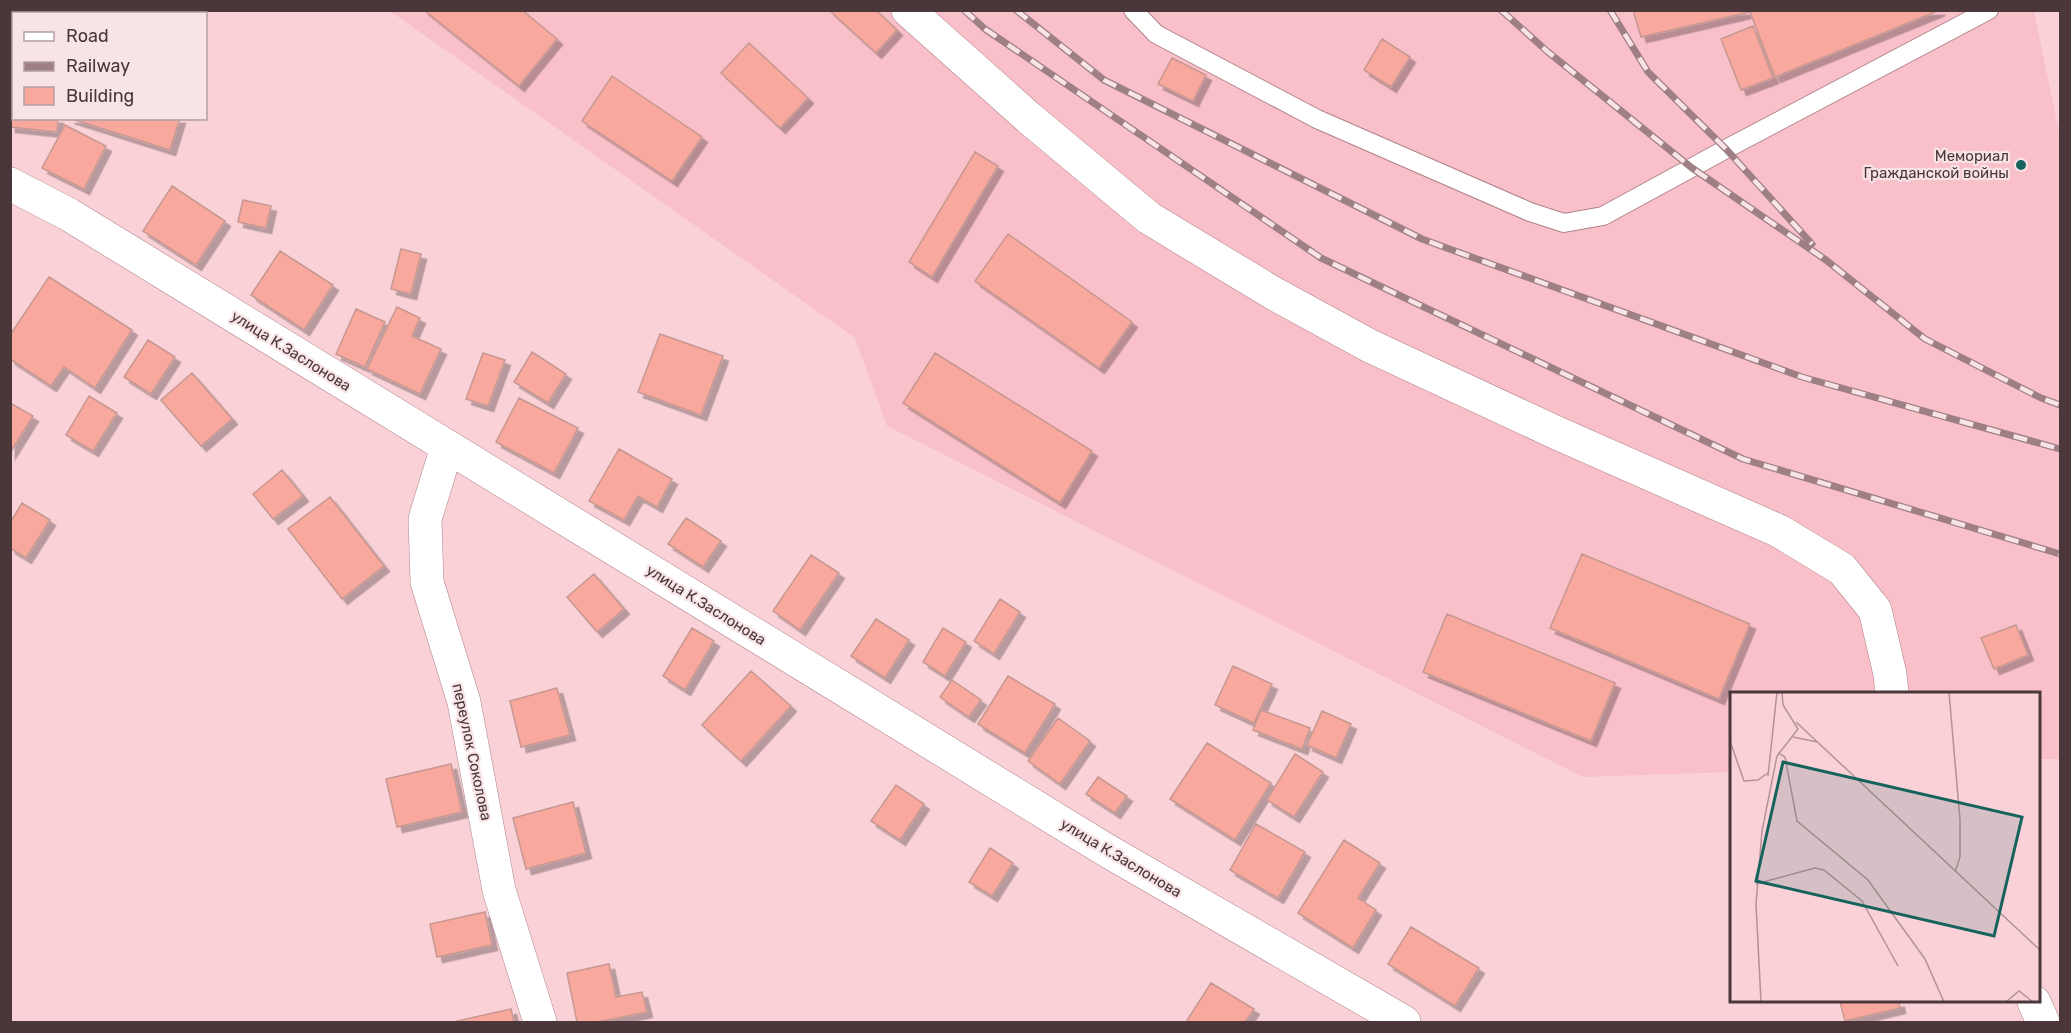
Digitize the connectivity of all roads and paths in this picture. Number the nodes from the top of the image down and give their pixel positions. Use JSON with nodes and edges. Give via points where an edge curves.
{"nodes":[{"id":1,"x":908,"y":10,"type":"edge"},
{"id":2,"x":1133,"y":10,"type":"edge"},
{"id":3,"x":1989,"y":10,"type":"edge"},
{"id":4,"x":10,"y":184,"type":"edge"},
{"id":5,"x":447,"y":447,"type":"junction"},
{"id":6,"x":1892,"y":692,"type":"edge"},
{"id":7,"x":2034,"y":1003,"type":"edge"},
{"id":8,"x":540,"y":1023,"type":"edge"},
{"id":9,"x":1404,"y":1023,"type":"edge"},
{"id":10,"x":2043,"y":1023,"type":"edge"}],
"edges":[{"from":1,"to":6,"type":"street","via":[[1149,218],[1274,293],[1370,346],[1779,531],[1842,569],[1875,610]]},
{"from":2,"to":3,"type":"lane","via":[[1156,34],[1317,119],[1530,213],[1564,223],[1604,216]]},
{"from":4,"to":5,"type":"street","name":"улица К.Заслонова","via":[[68,214]]},
{"from":5,"to":8,"type":"street","name":"переулок Соколова","via":[[425,519],[427,582],[464,702],[500,890]]},
{"from":5,"to":9,"type":"street","name":"улица К.Заслонова","via":[[1106,850]]},
{"from":7,"to":10,"type":"street"}]}
